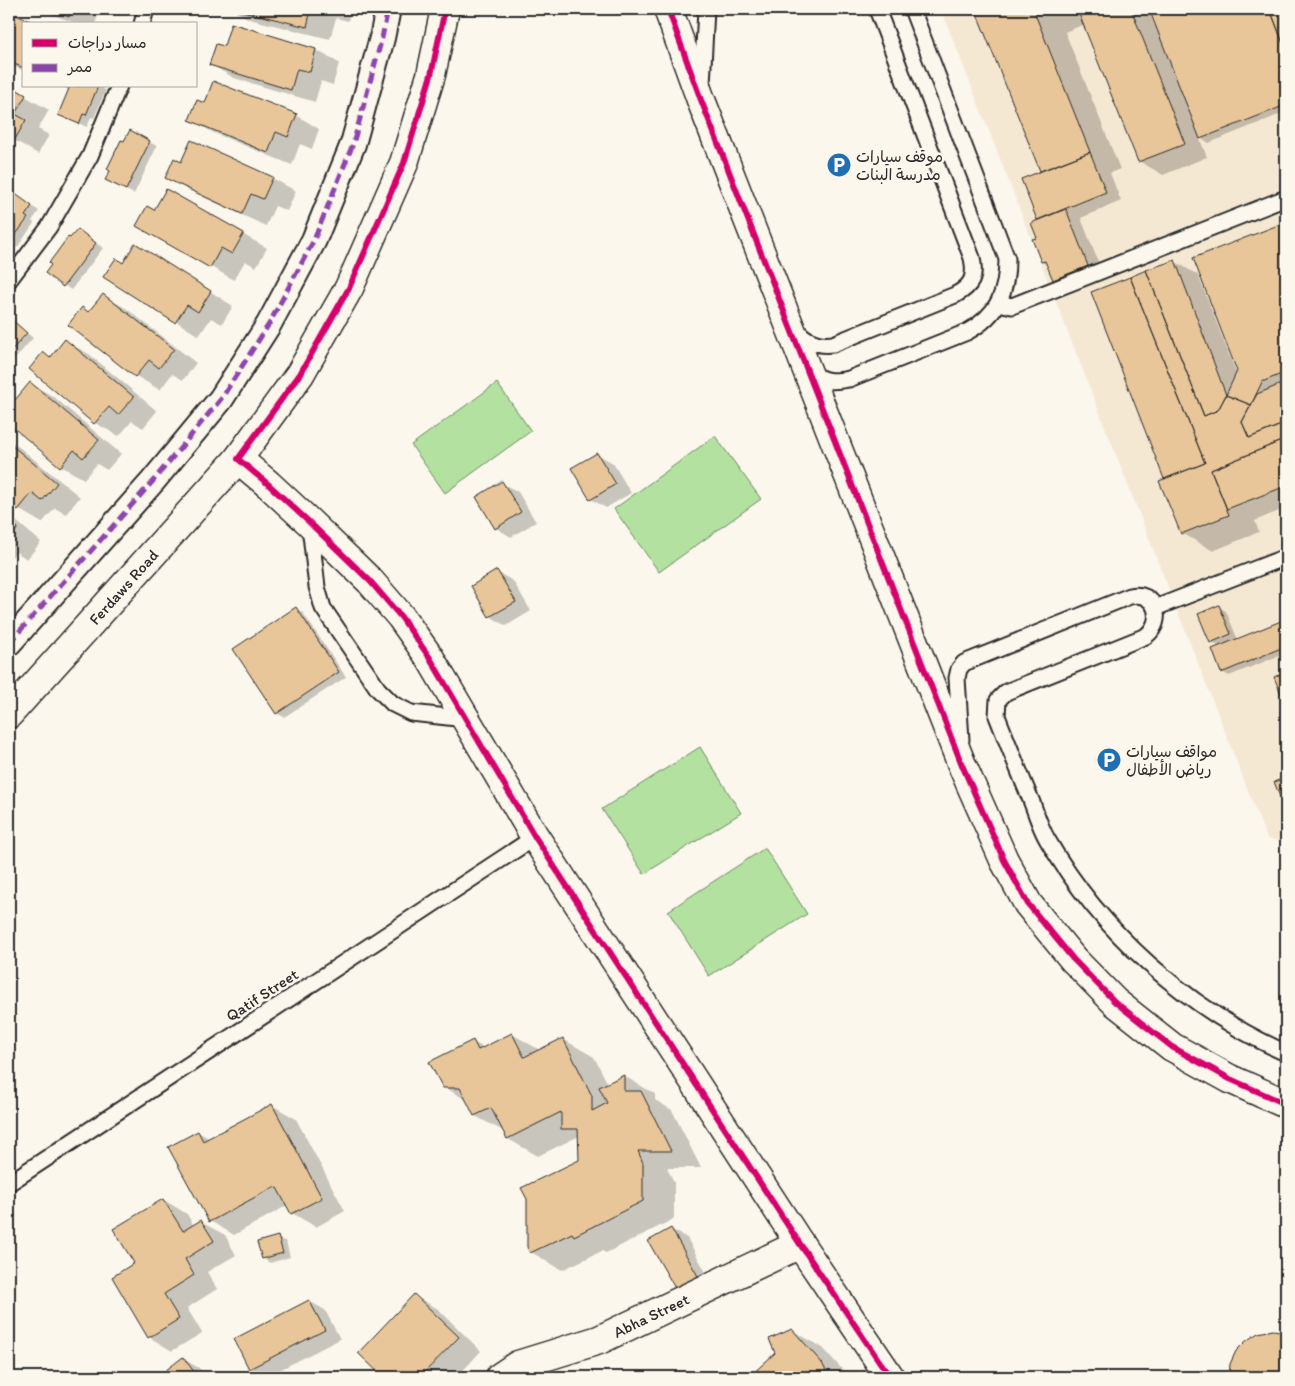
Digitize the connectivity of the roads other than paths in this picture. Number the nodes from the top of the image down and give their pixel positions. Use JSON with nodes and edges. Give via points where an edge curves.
{"nodes":[{"id":1,"x":146,"y":9,"type":"edge"},
{"id":2,"x":388,"y":9,"type":"edge"},
{"id":3,"x":445,"y":9,"type":"edge"},
{"id":4,"x":668,"y":9,"type":"edge"},
{"id":5,"x":706,"y":9,"type":"edge"},
{"id":6,"x":877,"y":9,"type":"edge"},
{"id":7,"x":912,"y":9,"type":"edge"},
{"id":8,"x":143,"y":22,"type":"edge"},
{"id":9,"x":118,"y":88,"type":"edge"},
{"id":10,"x":701,"y":100,"type":"junction"},
{"id":11,"x":1286,"y":198,"type":"edge"},
{"id":12,"x":9,"y":280,"type":"edge"},
{"id":13,"x":999,"y":303,"type":"junction"},
{"id":14,"x":787,"y":319,"type":"junction"},
{"id":15,"x":804,"y":361,"type":"junction"},
{"id":16,"x":238,"y":459,"type":"junction"},
{"id":17,"x":310,"y":522,"type":"junction"},
{"id":18,"x":1286,"y":557,"type":"edge"},
{"id":19,"x":1155,"y":608,"type":"junction"},
{"id":20,"x":9,"y":643,"type":"edge"},
{"id":21,"x":9,"y":714,"type":"edge"},
{"id":22,"x":466,"y":719,"type":"junction"},
{"id":23,"x":962,"y":765,"type":"junction"},
{"id":24,"x":535,"y":837,"type":"junction"},
{"id":25,"x":1286,"y":1053,"type":"edge"},
{"id":26,"x":1286,"y":1104,"type":"edge"},
{"id":27,"x":9,"y":1183,"type":"edge"},
{"id":28,"x":800,"y":1244,"type":"junction"},
{"id":29,"x":500,"y":1377,"type":"edge"},
{"id":30,"x":890,"y":1377,"type":"edge"}],
"edges":[{"from":1,"to":8,"type":"lane"},
{"from":2,"to":20,"type":"street","via":[[353,144],[314,240],[269,324],[222,399]]},
{"from":3,"to":16,"type":"street","name":"Ferdaws Road","via":[[431,75],[404,163],[349,288],[300,374]]},
{"from":4,"to":10,"type":"street"},
{"from":5,"to":10,"type":"lane"},
{"from":6,"to":14,"type":"lane","via":[[972,258],[972,281],[955,295],[833,344],[808,341]]},
{"from":7,"to":13,"type":"lane","via":[[1007,259],[1007,276]]},
{"from":9,"to":12,"type":"lane","via":[[86,164],[49,227]]},
{"from":10,"to":14,"type":"street"},
{"from":11,"to":13,"type":"lane","via":[[1012,306]]},
{"from":13,"to":15,"type":"lane","via":[[981,324],[967,332],[849,380],[833,383],[816,377]]},
{"from":14,"to":15,"type":"street"},
{"from":15,"to":23,"type":"street"},
{"from":16,"to":17,"type":"street"},
{"from":16,"to":21,"type":"street","name":"Ferdaws Road"},
{"from":17,"to":22,"type":"street","via":[[370,581],[401,618],[430,658]]},
{"from":17,"to":22,"type":"lane","via":[[317,587],[323,608],[378,689],[393,704],[411,713]]},
{"from":18,"to":19,"type":"lane"},
{"from":19,"to":23,"type":"lane","via":[[1144,597],[1130,596],[964,663],[957,678]]},
{"from":19,"to":25,"type":"lane","via":[[1156,624],[1146,636],[1006,692],[998,700],[997,716],[1046,837],[1088,899],[1122,938],[1162,976],[1241,1031]]},
{"from":22,"to":24,"type":"street"},
{"from":23,"to":26,"type":"street","via":[[1004,860],[1028,904],[1114,1002],[1172,1047],[1230,1079]]},
{"from":24,"to":27,"type":"lane","name":"Qatif Street"},
{"from":24,"to":28,"type":"street"},
{"from":28,"to":29,"type":"street","name":"Abha Street","via":[[599,1340],[518,1365]]},
{"from":28,"to":30,"type":"street"}]}
